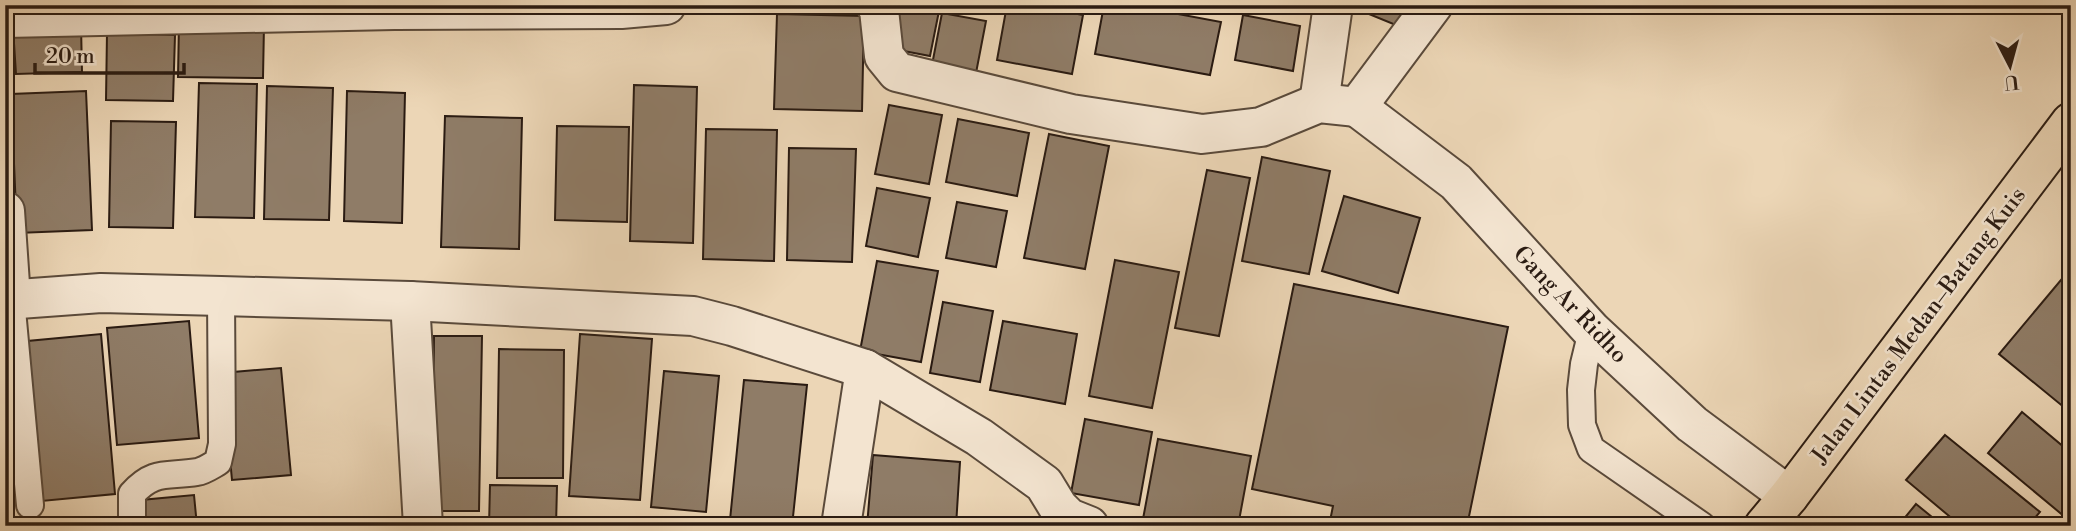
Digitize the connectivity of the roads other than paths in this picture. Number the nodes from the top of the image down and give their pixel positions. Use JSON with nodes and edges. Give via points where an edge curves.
{"nodes":[{"id":1,"x":666,"y":5,"type":"edge"},
{"id":2,"x":876,"y":5,"type":"edge"},
{"id":3,"x":1333,"y":5,"type":"edge"},
{"id":4,"x":1433,"y":5,"type":"edge"},
{"id":5,"x":5,"y":18,"type":"edge"},
{"id":6,"x":1319,"y":103,"type":"junction"},
{"id":7,"x":1357,"y":107,"type":"junction"},
{"id":8,"x":2071,"y":122,"type":"edge"},
{"id":9,"x":5,"y":211,"type":"edge"},
{"id":10,"x":221,"y":296,"type":"junction"},
{"id":11,"x":8,"y":300,"type":"edge"},
{"id":12,"x":410,"y":301,"type":"junction"},
{"id":13,"x":1592,"y":331,"type":"junction"},
{"id":14,"x":864,"y":369,"type":"junction"},
{"id":15,"x":1789,"y":496,"type":"junction"},
{"id":16,"x":30,"y":505,"type":"dead end"},
{"id":17,"x":132,"y":526,"type":"edge"},
{"id":18,"x":423,"y":526,"type":"edge"},
{"id":19,"x":841,"y":526,"type":"edge"},
{"id":20,"x":1089,"y":526,"type":"edge"},
{"id":21,"x":1702,"y":526,"type":"edge"},
{"id":22,"x":1764,"y":526,"type":"edge"}],
"edges":[{"from":1,"to":5,"type":"street"},
{"from":2,"to":6,"type":"street","via":[[884,55],[897,72],[1071,114],[1202,134],[1261,127]]},
{"from":3,"to":6,"type":"street"},
{"from":4,"to":7,"type":"street"},
{"from":6,"to":7,"type":"street"},
{"from":7,"to":13,"type":"street","name":"Gang Ar Ridho","via":[[1455,182]]},
{"from":8,"to":15,"type":"highway","name":"Jalan Lintas Medan–Batang Kuis"},
{"from":9,"to":11,"type":"street"},
{"from":10,"to":11,"type":"street","via":[[101,293]]},
{"from":10,"to":12,"type":"street"},
{"from":10,"to":17,"type":"lane","via":[[222,444],[218,462],[200,472],[155,475],[141,484],[132,494]]},
{"from":11,"to":16,"type":"lane"},
{"from":12,"to":14,"type":"street","via":[[693,316]]},
{"from":12,"to":18,"type":"street"},
{"from":13,"to":15,"type":"street","name":"Gang Ar Ridho","via":[[1692,424]]},
{"from":13,"to":21,"type":"lane","via":[[1581,390],[1582,425],[1591,449]]},
{"from":14,"to":19,"type":"street"},
{"from":14,"to":20,"type":"street","via":[[979,437],[1044,484],[1069,517]]},
{"from":15,"to":22,"type":"highway","name":"Jalan Lintas Medan–Batang Kuis"}]}
